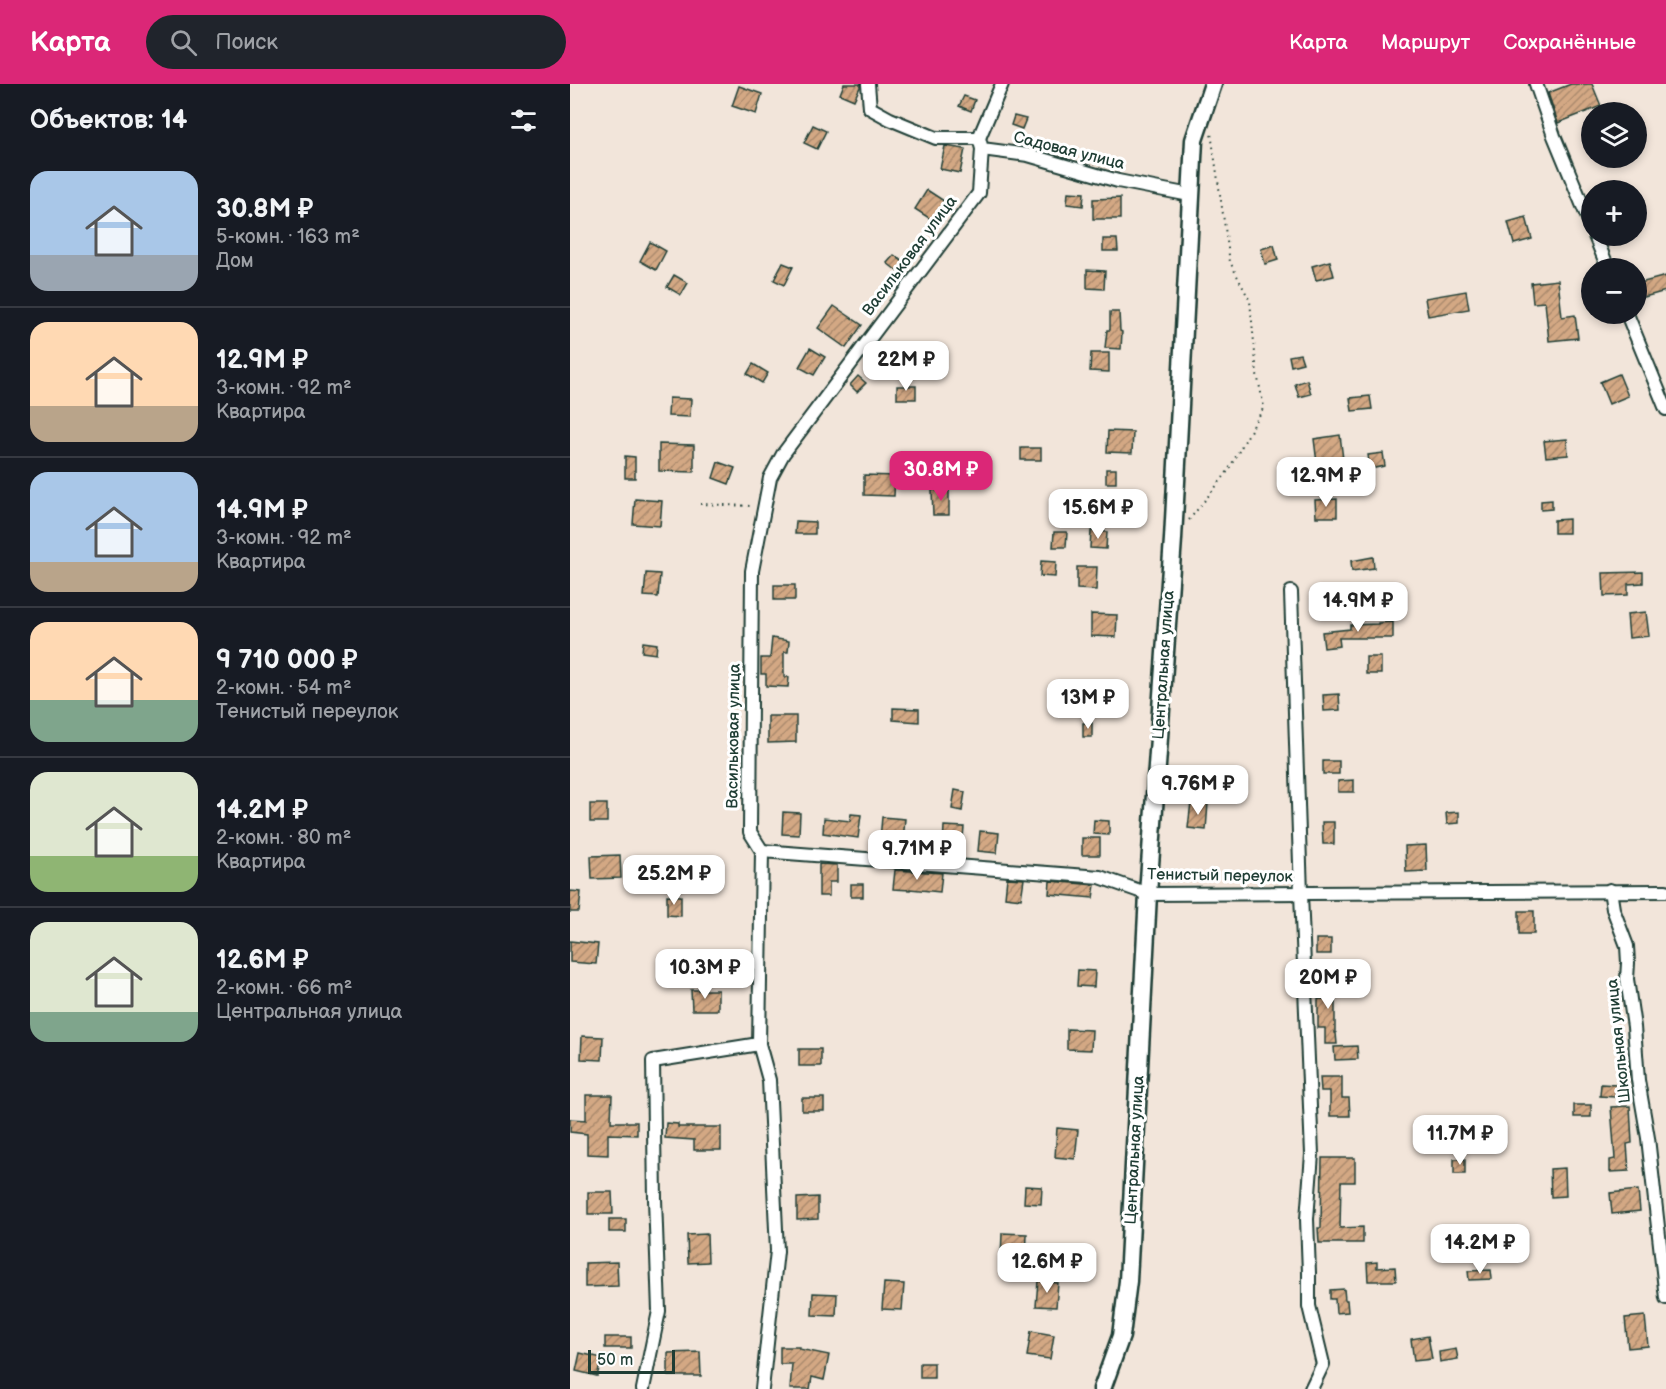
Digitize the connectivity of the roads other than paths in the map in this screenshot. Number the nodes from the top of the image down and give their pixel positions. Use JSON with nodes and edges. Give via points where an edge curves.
{"nodes":[{"id":1,"x":868,"y":84,"type":"edge"},
{"id":2,"x":1002,"y":84,"type":"edge"},
{"id":3,"x":1213,"y":84,"type":"edge"},
{"id":4,"x":1536,"y":84,"type":"edge"},
{"id":5,"x":981,"y":144,"type":"junction"},
{"id":6,"x":1190,"y":195,"type":"junction"},
{"id":7,"x":1581,"y":201,"type":"edge"},
{"id":8,"x":1631,"y":324,"type":"edge"},
{"id":9,"x":1666,"y":409,"type":"edge"},
{"id":10,"x":1291,"y":592,"type":"dead end"},
{"id":11,"x":762,"y":851,"type":"junction"},
{"id":12,"x":1610,"y":890,"type":"junction"},
{"id":13,"x":1666,"y":891,"type":"edge"},
{"id":14,"x":1148,"y":894,"type":"junction"},
{"id":15,"x":1301,"y":894,"type":"junction"},
{"id":16,"x":759,"y":1044,"type":"junction"},
{"id":17,"x":1666,"y":1298,"type":"edge"},
{"id":18,"x":644,"y":1389,"type":"edge"},
{"id":19,"x":762,"y":1389,"type":"edge"},
{"id":20,"x":1102,"y":1389,"type":"edge"},
{"id":21,"x":1311,"y":1389,"type":"edge"}],
"edges":[{"from":1,"to":5,"type":"street","name":"Садовая улица","via":[[870,108],[890,119],[936,138]]},
{"from":2,"to":5,"type":"street","name":"Васильковая улица"},
{"from":3,"to":6,"type":"street","name":"Центральная улица","via":[[1194,140]]},
{"from":4,"to":7,"type":"street"},
{"from":5,"to":6,"type":"street","name":"Садовая улица","via":[[1118,181]]},
{"from":5,"to":11,"type":"street","name":"Васильковая улица","via":[[979,193],[783,454],[770,478],[752,571],[750,832]]},
{"from":6,"to":14,"type":"street","name":"Центральная улица","via":[[1173,539]]},
{"from":8,"to":9,"type":"street"},
{"from":10,"to":15,"type":"street"},
{"from":11,"to":14,"type":"street","name":"Тенистый переулок","via":[[1100,877]]},
{"from":11,"to":16,"type":"street","name":"Васильковая улица"},
{"from":12,"to":13,"type":"street","name":"Тенистый переулок"},
{"from":12,"to":15,"type":"street","name":"Тенистый переулок"},
{"from":12,"to":17,"type":"street","name":"Школьная улица","via":[[1627,946],[1638,1080]]},
{"from":14,"to":15,"type":"street","name":"Тенистый переулок"},
{"from":14,"to":20,"type":"street","name":"Центральная улица","via":[[1128,1281],[1121,1336]]},
{"from":15,"to":21,"type":"street","via":[[1312,1154],[1307,1219],[1309,1306],[1323,1364]]},
{"from":16,"to":18,"type":"street","via":[[653,1060],[659,1311]]},
{"from":16,"to":19,"type":"street","name":"Васильковая улица","via":[[769,1080],[777,1251]]}]}
